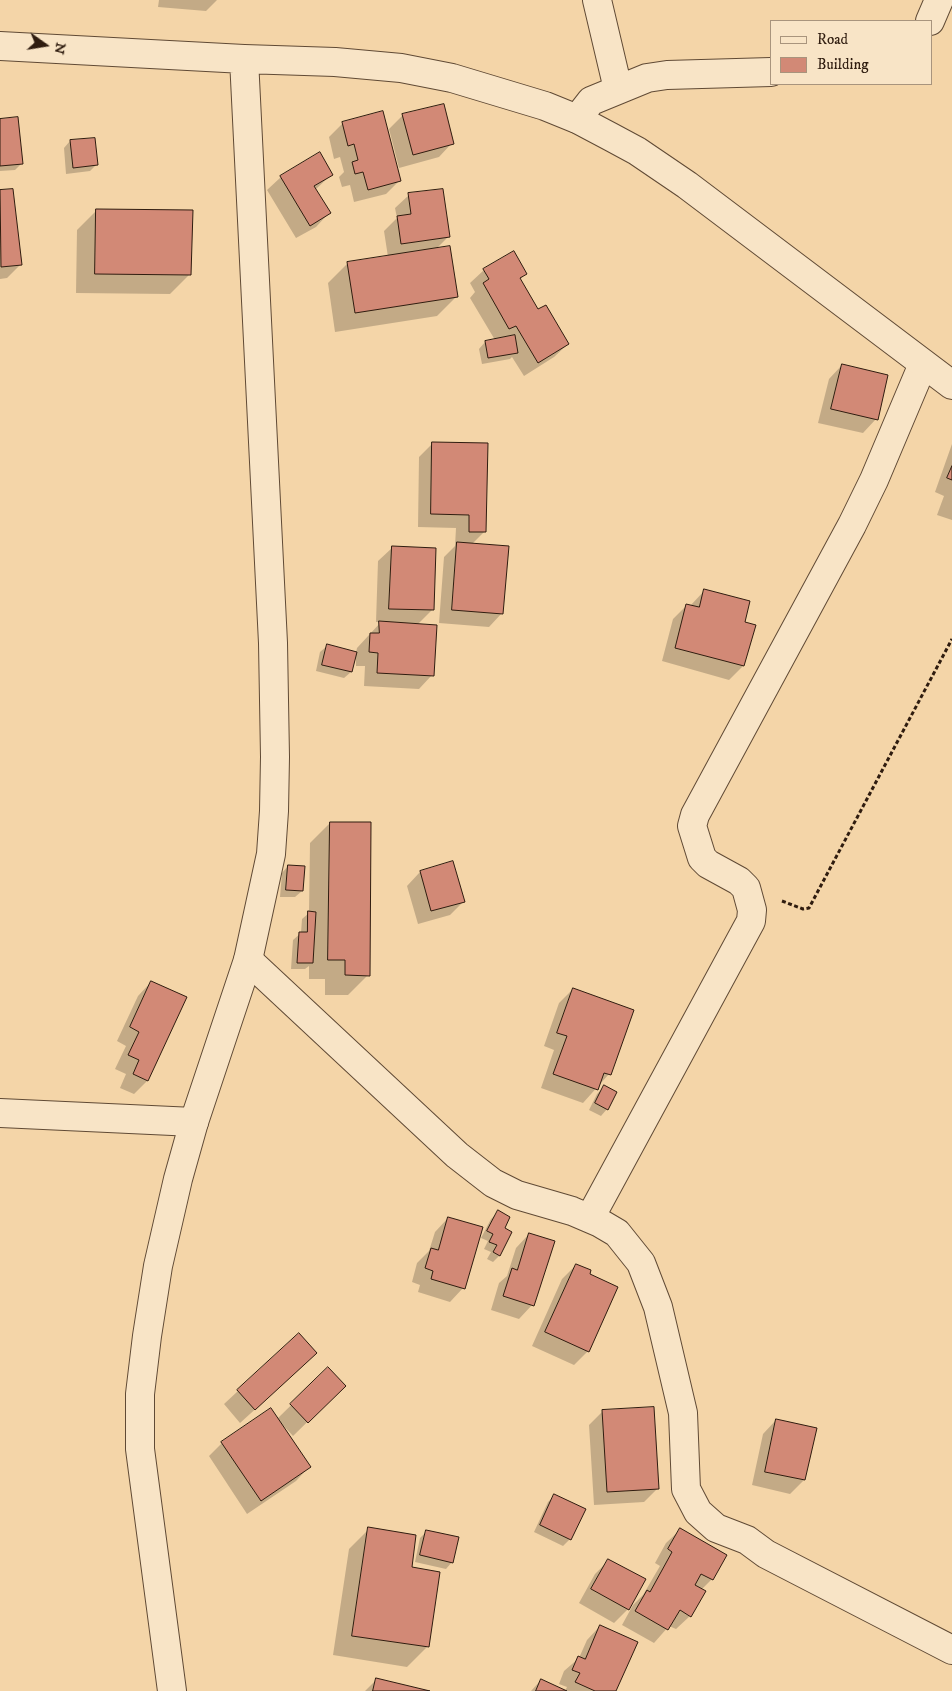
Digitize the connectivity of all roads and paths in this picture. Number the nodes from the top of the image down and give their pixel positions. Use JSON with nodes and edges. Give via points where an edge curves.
{"nodes":[{"id":1,"x":597,"y":0,"type":"edge"},
{"id":2,"x":939,"y":0,"type":"edge"},
{"id":3,"x":930,"y":20,"type":"edge"},
{"id":4,"x":0,"y":46,"type":"edge"},
{"id":5,"x":244,"y":59,"type":"junction"},
{"id":6,"x":770,"y":72,"type":"edge"},
{"id":7,"x":618,"y":89,"type":"junction"},
{"id":8,"x":576,"y":119,"type":"junction"},
{"id":9,"x":923,"y":364,"type":"junction"},
{"id":10,"x":952,"y":385,"type":"edge"},
{"id":11,"x":952,"y":639,"type":"edge"},
{"id":12,"x":748,"y":895,"type":"junction"},
{"id":13,"x":248,"y":960,"type":"junction"},
{"id":14,"x":0,"y":1113,"type":"edge"},
{"id":15,"x":194,"y":1122,"type":"junction"},
{"id":16,"x":590,"y":1218,"type":"junction"},
{"id":17,"x":952,"y":1650,"type":"edge"},
{"id":18,"x":172,"y":1691,"type":"edge"}],
"edges":[{"from":1,"to":7,"type":"street"},
{"from":2,"to":3,"type":"street"},
{"from":4,"to":5,"type":"street"},
{"from":5,"to":8,"type":"street","via":[[401,68],[452,78],[514,96]]},
{"from":5,"to":13,"type":"street","via":[[273,643],[275,757],[271,854]]},
{"from":6,"to":7,"type":"street","via":[[667,75],[647,78]]},
{"from":7,"to":8,"type":"street","via":[[591,101]]},
{"from":8,"to":9,"type":"street","via":[[637,152],[687,185]]},
{"from":9,"to":10,"type":"street"},
{"from":9,"to":12,"type":"street","via":[[852,525],[695,815],[692,826],[702,858],[739,881]]},
{"from":11,"to":12,"type":"path","via":[[809,908],[803,909],[761,893]]},
{"from":12,"to":16,"type":"street","via":[[751,921]]},
{"from":13,"to":15,"type":"street"},
{"from":13,"to":16,"type":"street","via":[[457,1155],[493,1183],[517,1195]]},
{"from":14,"to":15,"type":"street"},
{"from":15,"to":18,"type":"street","via":[[158,1266],[140,1394],[140,1449]]},
{"from":16,"to":17,"type":"street","via":[[617,1232],[641,1263],[658,1308],[683,1413],[686,1489],[698,1512],[716,1528],[747,1540],[766,1554]]}]}
